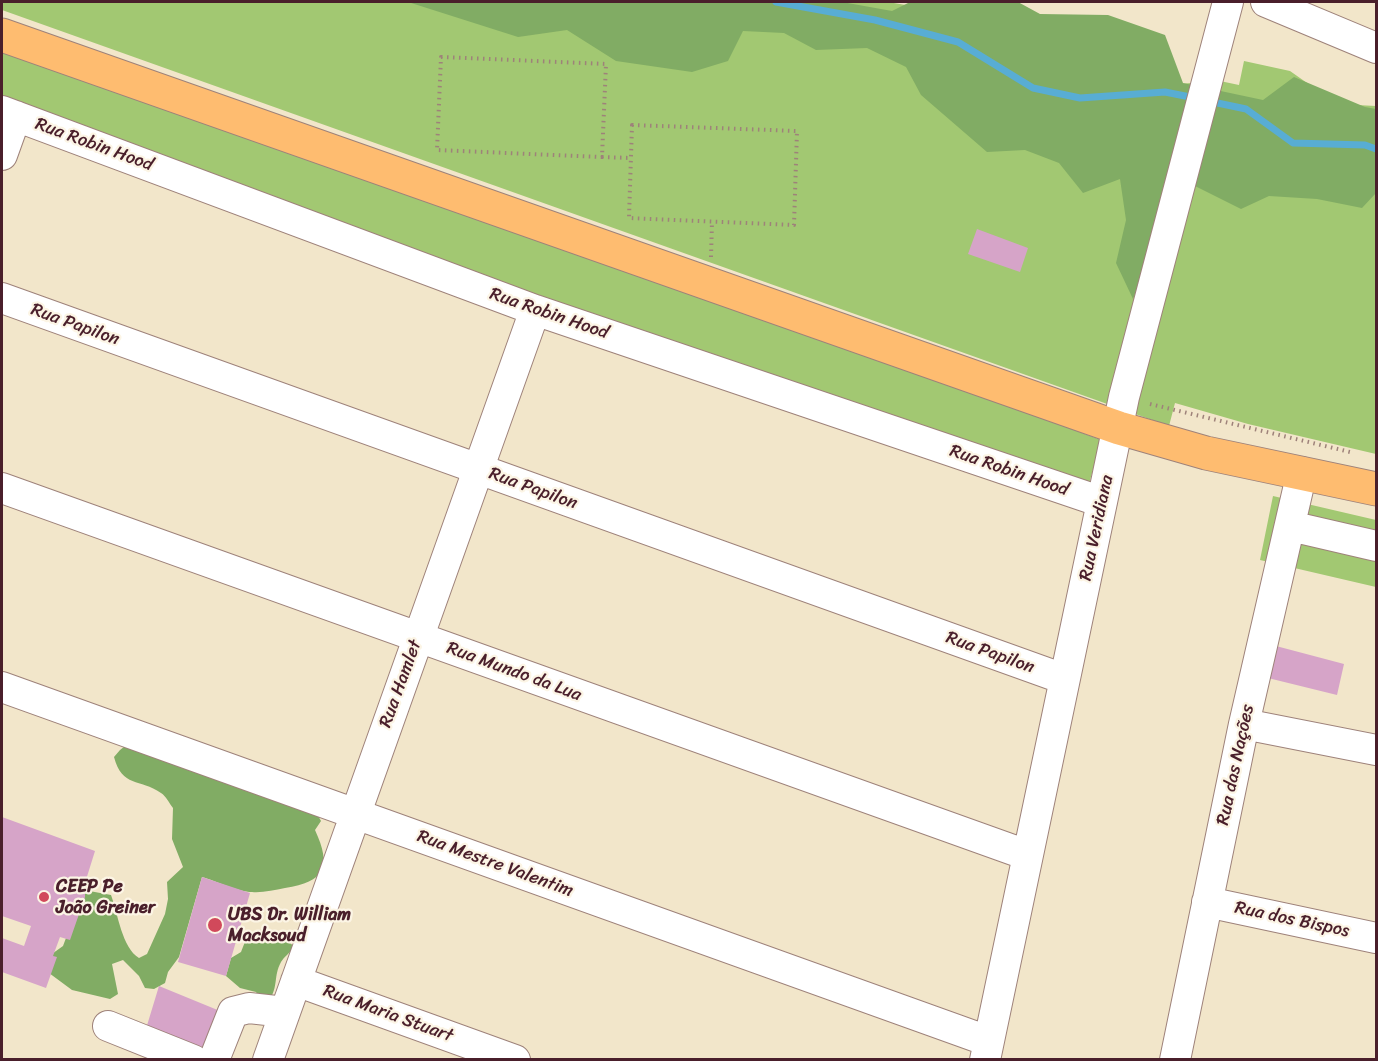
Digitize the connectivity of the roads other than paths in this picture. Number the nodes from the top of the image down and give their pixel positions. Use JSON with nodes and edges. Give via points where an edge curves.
{"nodes":[{"id":1,"x":1228,"y":2,"type":"edge"},
{"id":2,"x":1271,"y":3,"type":"edge"},
{"id":3,"x":2,"y":35,"type":"edge"},
{"id":4,"x":1377,"y":48,"type":"edge"},
{"id":5,"x":9,"y":114,"type":"edge"},
{"id":6,"x":2,"y":155,"type":"edge"},
{"id":7,"x":2,"y":298,"type":"edge"},
{"id":8,"x":536,"y":310,"type":"junction"},
{"id":9,"x":1119,"y":428,"type":"junction"},
{"id":10,"x":477,"y":469,"type":"junction"},
{"id":11,"x":1302,"y":472,"type":"junction"},
{"id":12,"x":2,"y":488,"type":"edge"},
{"id":13,"x":1377,"y":489,"type":"edge"},
{"id":14,"x":1102,"y":502,"type":"junction"},
{"id":15,"x":1290,"y":526,"type":"junction"},
{"id":16,"x":1377,"y":546,"type":"edge"},
{"id":17,"x":418,"y":637,"type":"junction"},
{"id":18,"x":1064,"y":679,"type":"junction"},
{"id":19,"x":2,"y":687,"type":"edge"},
{"id":20,"x":1244,"y":724,"type":"junction"},
{"id":21,"x":1377,"y":750,"type":"edge"},
{"id":22,"x":355,"y":814,"type":"junction"},
{"id":23,"x":1027,"y":855,"type":"junction"},
{"id":24,"x":1207,"y":902,"type":"junction"},
{"id":25,"x":1377,"y":938,"type":"edge"},
{"id":26,"x":296,"y":981,"type":"junction"},
{"id":27,"x":285,"y":1012,"type":"junction"},
{"id":28,"x":108,"y":1026,"type":"dead end"},
{"id":29,"x":987,"y":1050,"type":"edge"},
{"id":30,"x":1183,"y":1058,"type":"edge"},
{"id":31,"x":193,"y":1059,"type":"edge"},
{"id":32,"x":214,"y":1059,"type":"edge"},
{"id":33,"x":268,"y":1059,"type":"edge"},
{"id":34,"x":515,"y":1059,"type":"edge"}],
"edges":[{"from":1,"to":9,"type":"street","name":"Rua Veridiana"},
{"from":2,"to":4,"type":"street"},
{"from":3,"to":9,"type":"main road"},
{"from":5,"to":6,"type":"street"},
{"from":5,"to":8,"type":"street","name":"Rua Robin Hood"},
{"from":7,"to":10,"type":"street","name":"Rua Papilon"},
{"from":8,"to":10,"type":"street","name":"Rua Hamlet"},
{"from":8,"to":14,"type":"street","name":"Rua Robin Hood"},
{"from":9,"to":11,"type":"main road","via":[[1206,453]]},
{"from":9,"to":14,"type":"street","name":"Rua Veridiana"},
{"from":10,"to":17,"type":"street","name":"Rua Hamlet"},
{"from":10,"to":18,"type":"street","name":"Rua Papilon"},
{"from":11,"to":13,"type":"main road"},
{"from":11,"to":15,"type":"street","name":"Rua das Nações"},
{"from":12,"to":17,"type":"street","name":"Rua Mundo da Lua"},
{"from":14,"to":18,"type":"street","name":"Rua Veridiana"},
{"from":15,"to":16,"type":"street"},
{"from":15,"to":20,"type":"street","name":"Rua das Nações"},
{"from":17,"to":22,"type":"street","name":"Rua Hamlet"},
{"from":17,"to":23,"type":"street","name":"Rua Mundo da Lua"},
{"from":18,"to":23,"type":"street","name":"Rua Veridiana"},
{"from":19,"to":22,"type":"street","name":"Rua Mestre Valentim"},
{"from":20,"to":21,"type":"street"},
{"from":20,"to":24,"type":"street","name":"Rua das Nações"},
{"from":22,"to":26,"type":"street","name":"Rua Hamlet"},
{"from":22,"to":29,"type":"street","name":"Rua Mestre Valentim"},
{"from":23,"to":29,"type":"street","name":"Rua Veridiana"},
{"from":24,"to":25,"type":"street","name":"Rua dos Bispos"},
{"from":24,"to":30,"type":"street","name":"Rua das Nações"},
{"from":26,"to":27,"type":"street","name":"Rua Hamlet"},
{"from":26,"to":34,"type":"street","name":"Rua Maria Stuart"},
{"from":27,"to":32,"type":"street","via":[[249,1008],[233,1012]]},
{"from":27,"to":33,"type":"street","name":"Rua Hamlet"},
{"from":28,"to":31,"type":"street"}]}
